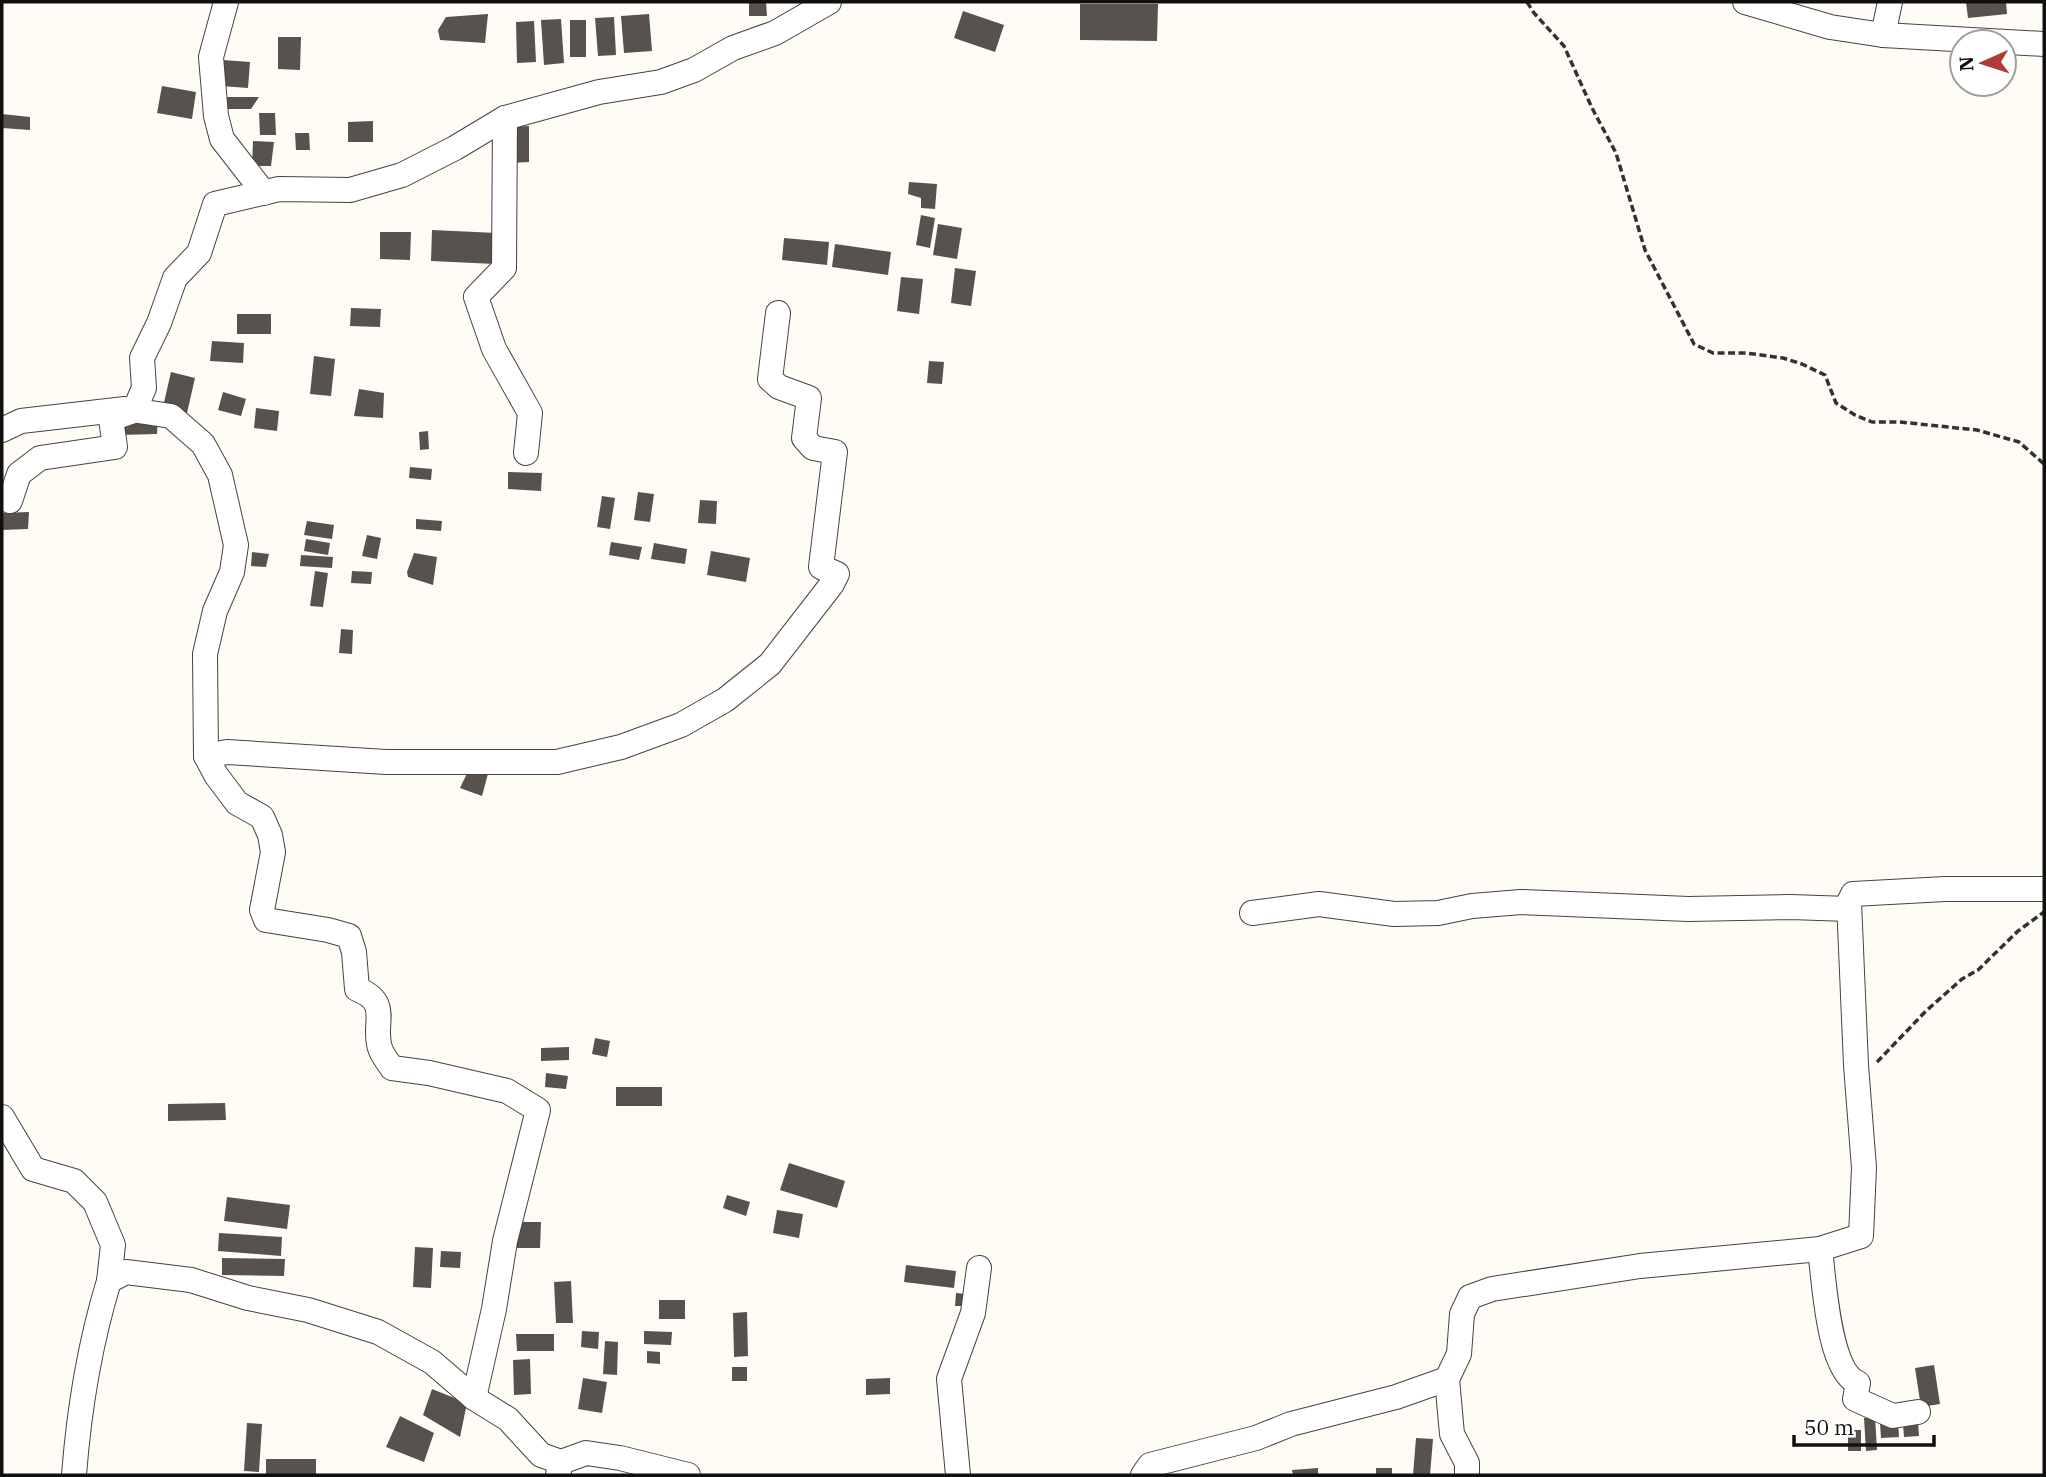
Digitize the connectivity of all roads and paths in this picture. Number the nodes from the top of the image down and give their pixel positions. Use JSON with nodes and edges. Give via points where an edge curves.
{"nodes":[{"id":1,"x":226,"y":2,"type":"edge"},
{"id":2,"x":829,"y":2,"type":"edge"},
{"id":3,"x":1527,"y":2,"type":"edge"},
{"id":4,"x":1745,"y":2,"type":"edge"},
{"id":5,"x":1890,"y":2,"type":"edge"},
{"id":6,"x":1884,"y":35,"type":"junction"},
{"id":7,"x":2044,"y":44,"type":"edge"},
{"id":8,"x":505,"y":118,"type":"junction"},
{"id":9,"x":264,"y":193,"type":"junction"},
{"id":10,"x":778,"y":313,"type":"dead end"},
{"id":11,"x":134,"y":411,"type":"junction"},
{"id":12,"x":2,"y":429,"type":"edge"},
{"id":13,"x":526,"y":453,"type":"dead end"},
{"id":14,"x":2044,"y":464,"type":"edge"},
{"id":15,"x":10,"y":501,"type":"dead end"},
{"id":16,"x":205,"y":756,"type":"junction"},
{"id":17,"x":2044,"y":889,"type":"edge"},
{"id":18,"x":1849,"y":909,"type":"junction"},
{"id":19,"x":2044,"y":912,"type":"edge"},
{"id":20,"x":1252,"y":913,"type":"dead end"},
{"id":21,"x":1857,"y":1078,"type":"junction"},
{"id":22,"x":2,"y":1118,"type":"edge"},
{"id":23,"x":1820,"y":1249,"type":"junction"},
{"id":24,"x":979,"y":1268,"type":"dead end"},
{"id":25,"x":109,"y":1281,"type":"junction"},
{"id":26,"x":1447,"y":1379,"type":"junction"},
{"id":27,"x":474,"y":1398,"type":"junction"},
{"id":28,"x":1917,"y":1412,"type":"dead end"},
{"id":29,"x":559,"y":1468,"type":"edge"},
{"id":30,"x":74,"y":1475,"type":"edge"},
{"id":31,"x":688,"y":1475,"type":"edge"},
{"id":32,"x":958,"y":1475,"type":"edge"},
{"id":33,"x":1143,"y":1475,"type":"edge"},
{"id":34,"x":1467,"y":1475,"type":"edge"}],
"edges":[{"from":1,"to":9,"type":"street","via":[[211,58],[216,116],[222,139]]},
{"from":2,"to":8,"type":"street","via":[[775,33],[661,82],[599,92]]},
{"from":3,"to":14,"type":"path","via":[[1564,46],[1616,153],[1645,250],[1694,344],[1713,353],[1746,352],[1802,364],[1825,375],[1836,403],[1855,415],[1872,422],[1977,430],[2019,442]]},
{"from":4,"to":6,"type":"street","via":[[1830,27]]},
{"from":5,"to":6,"type":"street"},
{"from":6,"to":7,"type":"street"},
{"from":8,"to":9,"type":"street","via":[[402,175],[350,190]]},
{"from":8,"to":13,"type":"street","via":[[504,268],[477,297],[494,349],[530,412]]},
{"from":9,"to":11,"type":"street","via":[[215,204],[198,253],[175,278],[142,358],[144,388]]},
{"from":10,"to":16,"type":"street","via":[[770,379],[809,398],[804,438],[813,448],[835,452],[821,567],[836,574],[769,664],[725,700],[681,725],[621,747],[557,762],[386,762],[228,752]]},
{"from":11,"to":12,"type":"street","via":[[21,421]]},
{"from":11,"to":15,"type":"street","via":[[111,419],[115,447],[40,458],[19,474]]},
{"from":11,"to":16,"type":"street","via":[[171,416],[203,444],[220,475],[236,545],[232,572],[215,611],[205,654]]},
{"from":16,"to":27,"type":"street","via":[[237,803],[262,817],[270,835],[273,852],[262,910],[266,920],[349,936],[357,989],[370,994],[379,1010],[379,1047],[392,1068],[506,1091],[538,1110],[505,1241]]},
{"from":17,"to":18,"type":"street","via":[[1853,894]]},
{"from":18,"to":20,"type":"street","via":[[1521,902],[1438,913],[1394,914],[1319,904]]},
{"from":18,"to":21,"type":"street"},
{"from":19,"to":21,"type":"path","via":[[1962,979]]},
{"from":21,"to":23,"type":"street","via":[[1864,1168],[1861,1236]]},
{"from":22,"to":25,"type":"street","via":[[33,1169],[74,1181],[95,1202],[113,1245]]},
{"from":23,"to":26,"type":"street","via":[[1640,1266],[1492,1289],[1470,1297],[1462,1314],[1459,1354]]},
{"from":23,"to":28,"type":"street","via":[[1831,1332],[1841,1364],[1850,1380],[1858,1383],[1855,1399],[1893,1416]]},
{"from":24,"to":32,"type":"street","via":[[973,1313],[949,1379]]},
{"from":25,"to":27,"type":"street","via":[[126,1272],[191,1280],[366,1328],[432,1362]]},
{"from":25,"to":30,"type":"street","via":[[84,1392]]},
{"from":26,"to":33,"type":"street","via":[[1256,1438],[1150,1465]]},
{"from":26,"to":34,"type":"street","via":[[1452,1434],[1467,1462]]},
{"from":27,"to":29,"type":"street","via":[[508,1419]]},
{"from":29,"to":31,"type":"street","via":[[586,1453]]}]}
